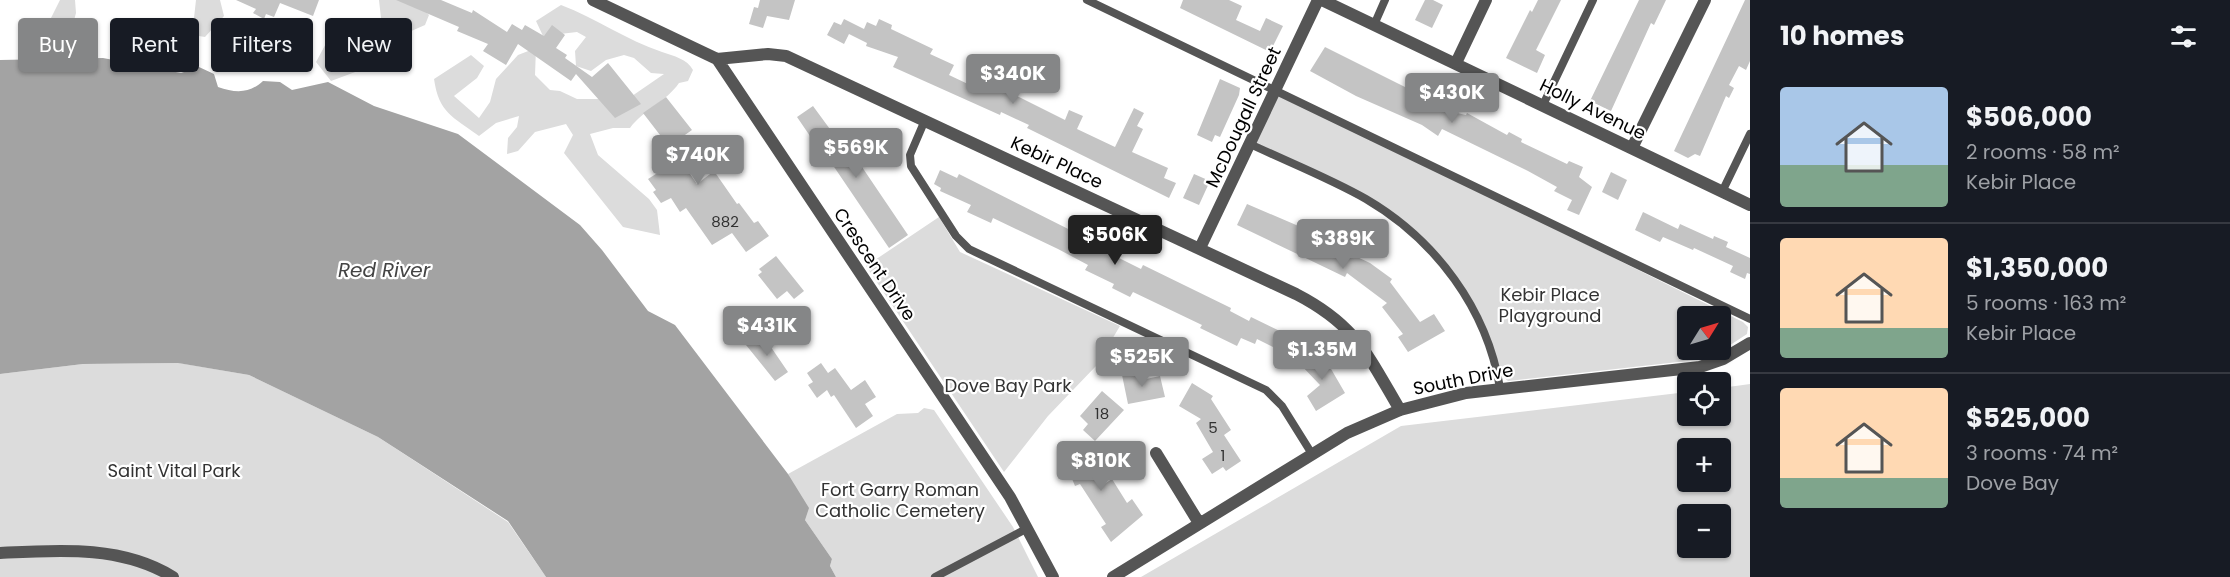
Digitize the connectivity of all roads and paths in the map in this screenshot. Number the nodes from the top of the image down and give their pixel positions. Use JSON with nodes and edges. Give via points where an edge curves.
{"nodes":[{"id":1,"x":1087,"y":0,"type":"edge"},
{"id":2,"x":1318,"y":0,"type":"edge"},
{"id":3,"x":1322,"y":0,"type":"edge"},
{"id":4,"x":1385,"y":0,"type":"edge"},
{"id":5,"x":1486,"y":0,"type":"edge"},
{"id":6,"x":1593,"y":0,"type":"edge"},
{"id":7,"x":1706,"y":0,"type":"edge"},
{"id":8,"x":600,"y":1,"type":"edge"},
{"id":9,"x":1374,"y":24,"type":"junction"},
{"id":10,"x":717,"y":59,"type":"junction"},
{"id":11,"x":1456,"y":63,"type":"junction"},
{"id":12,"x":1275,"y":90,"type":"junction"},
{"id":13,"x":1543,"y":105,"type":"junction"},
{"id":14,"x":925,"y":120,"type":"junction"},
{"id":15,"x":1750,"y":134,"type":"edge"},
{"id":16,"x":1250,"y":144,"type":"junction"},
{"id":17,"x":1632,"y":148,"type":"junction"},
{"id":18,"x":1722,"y":192,"type":"junction"},
{"id":19,"x":1750,"y":205,"type":"edge"},
{"id":20,"x":1200,"y":249,"type":"junction"},
{"id":21,"x":1750,"y":319,"type":"edge"},
{"id":22,"x":1750,"y":343,"type":"edge"},
{"id":23,"x":1500,"y":388,"type":"junction"},
{"id":24,"x":1400,"y":410,"type":"junction"},
{"id":25,"x":1156,"y":453,"type":"dead end"},
{"id":26,"x":1312,"y":454,"type":"junction"},
{"id":27,"x":1199,"y":523,"type":"junction"},
{"id":28,"x":1028,"y":528,"type":"junction"},
{"id":29,"x":0,"y":553,"type":"edge"},
{"id":30,"x":174,"y":577,"type":"edge"},
{"id":31,"x":935,"y":577,"type":"edge"},
{"id":32,"x":1053,"y":577,"type":"edge"},
{"id":33,"x":1113,"y":577,"type":"edge"}],
"edges":[{"from":1,"to":12,"type":"lane"},
{"from":2,"to":12,"type":"street","name":"McDougall Street"},
{"from":3,"to":9,"type":"street","name":"Holly Avenue"},
{"from":4,"to":9,"type":"lane"},
{"from":5,"to":11,"type":"street"},
{"from":6,"to":13,"type":"lane"},
{"from":7,"to":17,"type":"street"},
{"from":8,"to":10,"type":"street"},
{"from":9,"to":11,"type":"street","name":"Holly Avenue"},
{"from":10,"to":14,"type":"street","name":"Kebir Place","via":[[786,56]]},
{"from":10,"to":28,"type":"street","name":"Crescent Drive"},
{"from":11,"to":13,"type":"street","name":"Holly Avenue"},
{"from":12,"to":16,"type":"street","name":"McDougall Street"},
{"from":12,"to":21,"type":"lane"},
{"from":13,"to":17,"type":"street","name":"Holly Avenue"},
{"from":14,"to":20,"type":"street","name":"Kebir Place"},
{"from":14,"to":26,"type":"lane","via":[[910,156],[911,166],[956,236],[969,249],[1266,390],[1282,406]]},
{"from":15,"to":18,"type":"lane"},
{"from":16,"to":20,"type":"street","name":"McDougall Street"},
{"from":16,"to":23,"type":"lane","via":[[1366,199],[1427,247],[1451,273],[1475,310],[1493,355]]},
{"from":17,"to":18,"type":"street","name":"Holly Avenue"},
{"from":18,"to":19,"type":"street","name":"Holly Avenue"},
{"from":20,"to":24,"type":"street","name":"Kebir Place","via":[[1296,294],[1340,321],[1362,346]]},
{"from":22,"to":23,"type":"street","name":"South Drive","via":[[1723,359],[1684,370]]},
{"from":23,"to":24,"type":"street","name":"South Drive"},
{"from":24,"to":26,"type":"street","name":"South Drive","via":[[1347,433]]},
{"from":25,"to":27,"type":"street"},
{"from":26,"to":27,"type":"street","name":"South Drive"},
{"from":27,"to":33,"type":"street","name":"South Drive"},
{"from":28,"to":31,"type":"lane"},
{"from":28,"to":32,"type":"street","name":"Crescent Drive"},
{"from":29,"to":30,"type":"street","via":[[64,550],[116,555]]}]}
